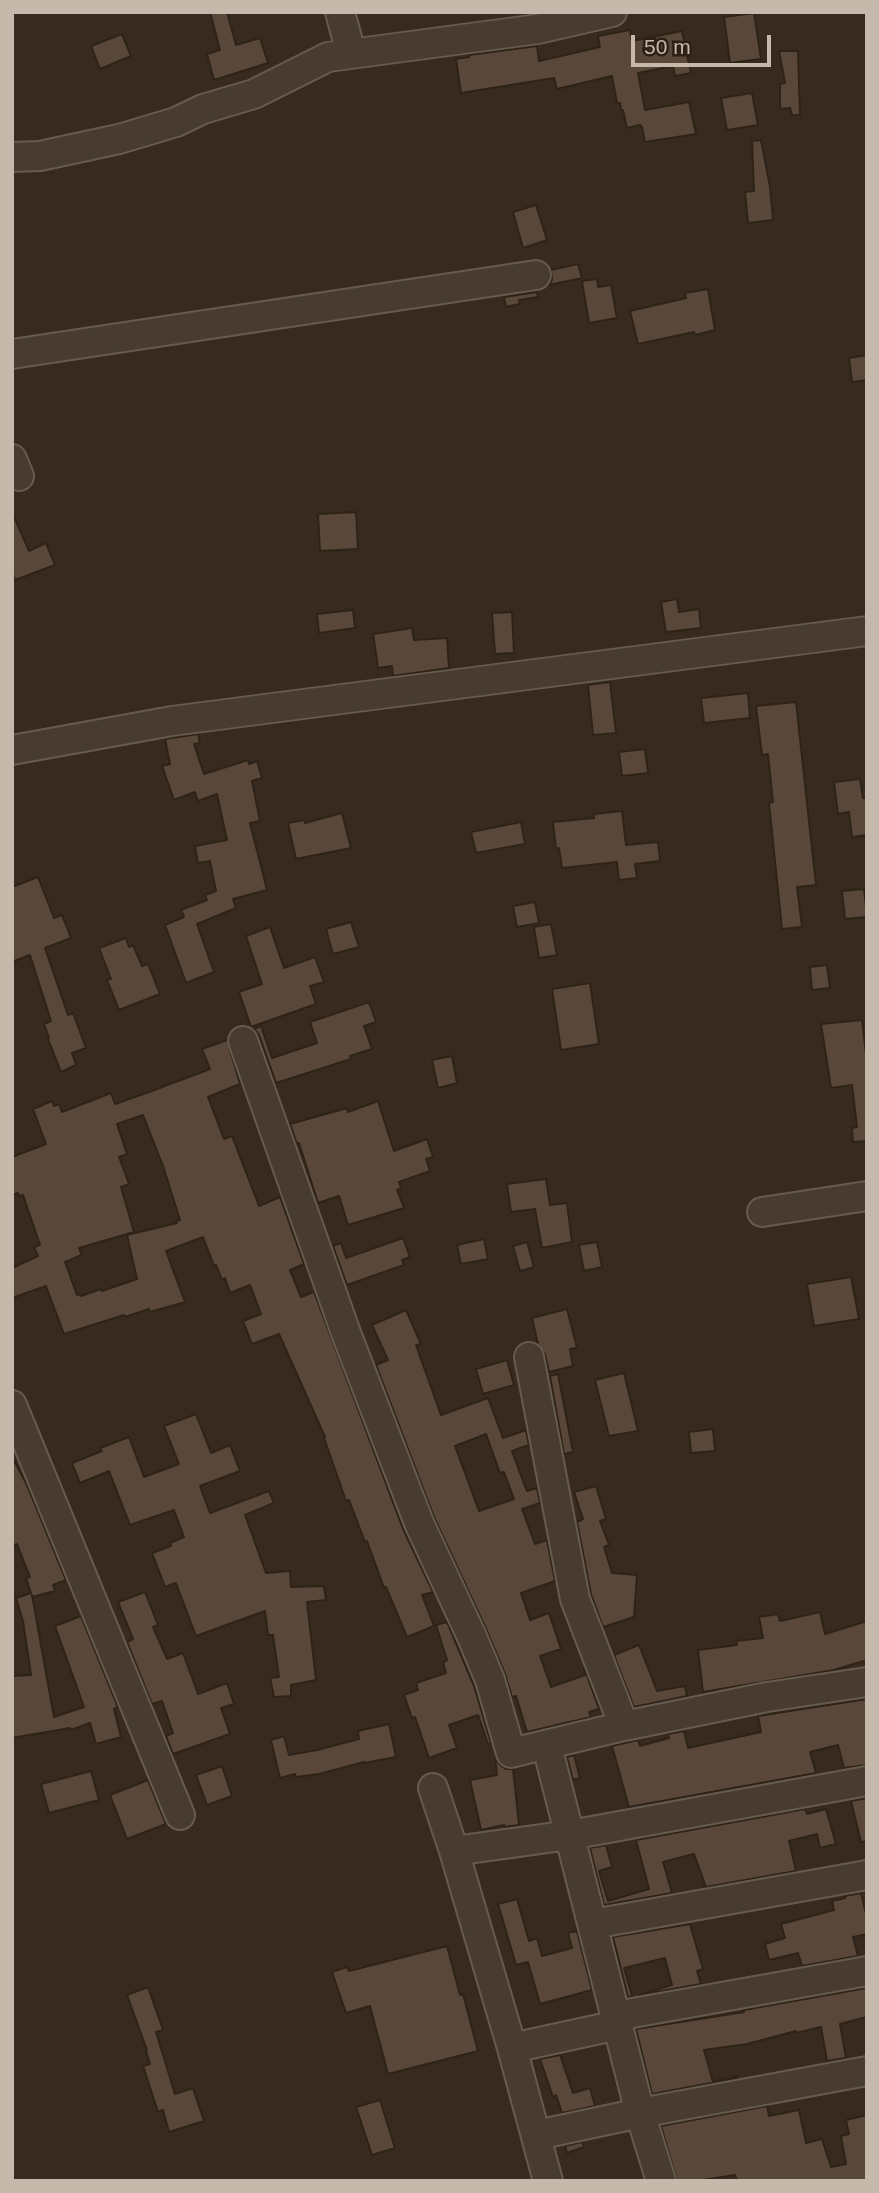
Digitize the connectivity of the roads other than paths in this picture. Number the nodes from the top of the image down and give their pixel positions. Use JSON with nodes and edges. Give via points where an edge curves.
{"nodes":[{"id":1,"x":340,"y":12,"type":"edge"},
{"id":2,"x":612,"y":12,"type":"edge"},
{"id":3,"x":576,"y":16,"type":"edge"},
{"id":4,"x":351,"y":53,"type":"junction"},
{"id":5,"x":12,"y":157,"type":"edge"},
{"id":6,"x":536,"y":275,"type":"dead end"},
{"id":7,"x":12,"y":354,"type":"edge"},
{"id":8,"x":867,"y":631,"type":"edge"},
{"id":9,"x":12,"y":750,"type":"edge"},
{"id":10,"x":243,"y":1041,"type":"dead end"},
{"id":11,"x":867,"y":1196,"type":"edge"},
{"id":12,"x":762,"y":1212,"type":"dead end"},
{"id":13,"x":529,"y":1357,"type":"dead end"},
{"id":14,"x":12,"y":1405,"type":"edge"},
{"id":15,"x":867,"y":1682,"type":"edge"},
{"id":16,"x":624,"y":1726,"type":"junction"},
{"id":17,"x":547,"y":1746,"type":"junction"},
{"id":18,"x":867,"y":1781,"type":"edge"},
{"id":19,"x":433,"y":1788,"type":"dead end"},
{"id":20,"x":180,"y":1815,"type":"dead end"},
{"id":21,"x":570,"y":1835,"type":"junction"},
{"id":22,"x":454,"y":1851,"type":"junction"},
{"id":23,"x":867,"y":1875,"type":"edge"},
{"id":24,"x":593,"y":1924,"type":"junction"},
{"id":25,"x":867,"y":1971,"type":"edge"},
{"id":26,"x":617,"y":2021,"type":"junction"},
{"id":27,"x":512,"y":2048,"type":"junction"},
{"id":28,"x":867,"y":2071,"type":"edge"},
{"id":29,"x":640,"y":2113,"type":"junction"},
{"id":30,"x":537,"y":2135,"type":"junction"},
{"id":31,"x":548,"y":2181,"type":"edge"},
{"id":32,"x":661,"y":2181,"type":"edge"}],
"edges":[{"from":1,"to":4,"type":"street"},
{"from":2,"to":3,"type":"street"},
{"from":3,"to":4,"type":"street","via":[[538,29]]},
{"from":4,"to":5,"type":"street","via":[[328,57],[254,94],[176,122],[120,139],[40,156]]},
{"from":6,"to":7,"type":"street"},
{"from":8,"to":9,"type":"street","via":[[172,721]]},
{"from":10,"to":17,"type":"street","via":[[419,1523],[490,1680],[510,1753]]},
{"from":11,"to":12,"type":"street"},
{"from":13,"to":16,"type":"street","via":[[575,1599]]},
{"from":14,"to":20,"type":"street"},
{"from":15,"to":16,"type":"street"},
{"from":16,"to":17,"type":"street"},
{"from":17,"to":21,"type":"street"},
{"from":18,"to":21,"type":"street"},
{"from":19,"to":22,"type":"street"},
{"from":21,"to":22,"type":"street"},
{"from":21,"to":24,"type":"street"},
{"from":22,"to":27,"type":"street"},
{"from":23,"to":24,"type":"street"},
{"from":24,"to":26,"type":"street"},
{"from":25,"to":26,"type":"street"},
{"from":26,"to":27,"type":"street"},
{"from":26,"to":29,"type":"street"},
{"from":27,"to":30,"type":"street"},
{"from":28,"to":29,"type":"street"},
{"from":29,"to":30,"type":"street"},
{"from":29,"to":32,"type":"street"},
{"from":30,"to":31,"type":"street"}]}
